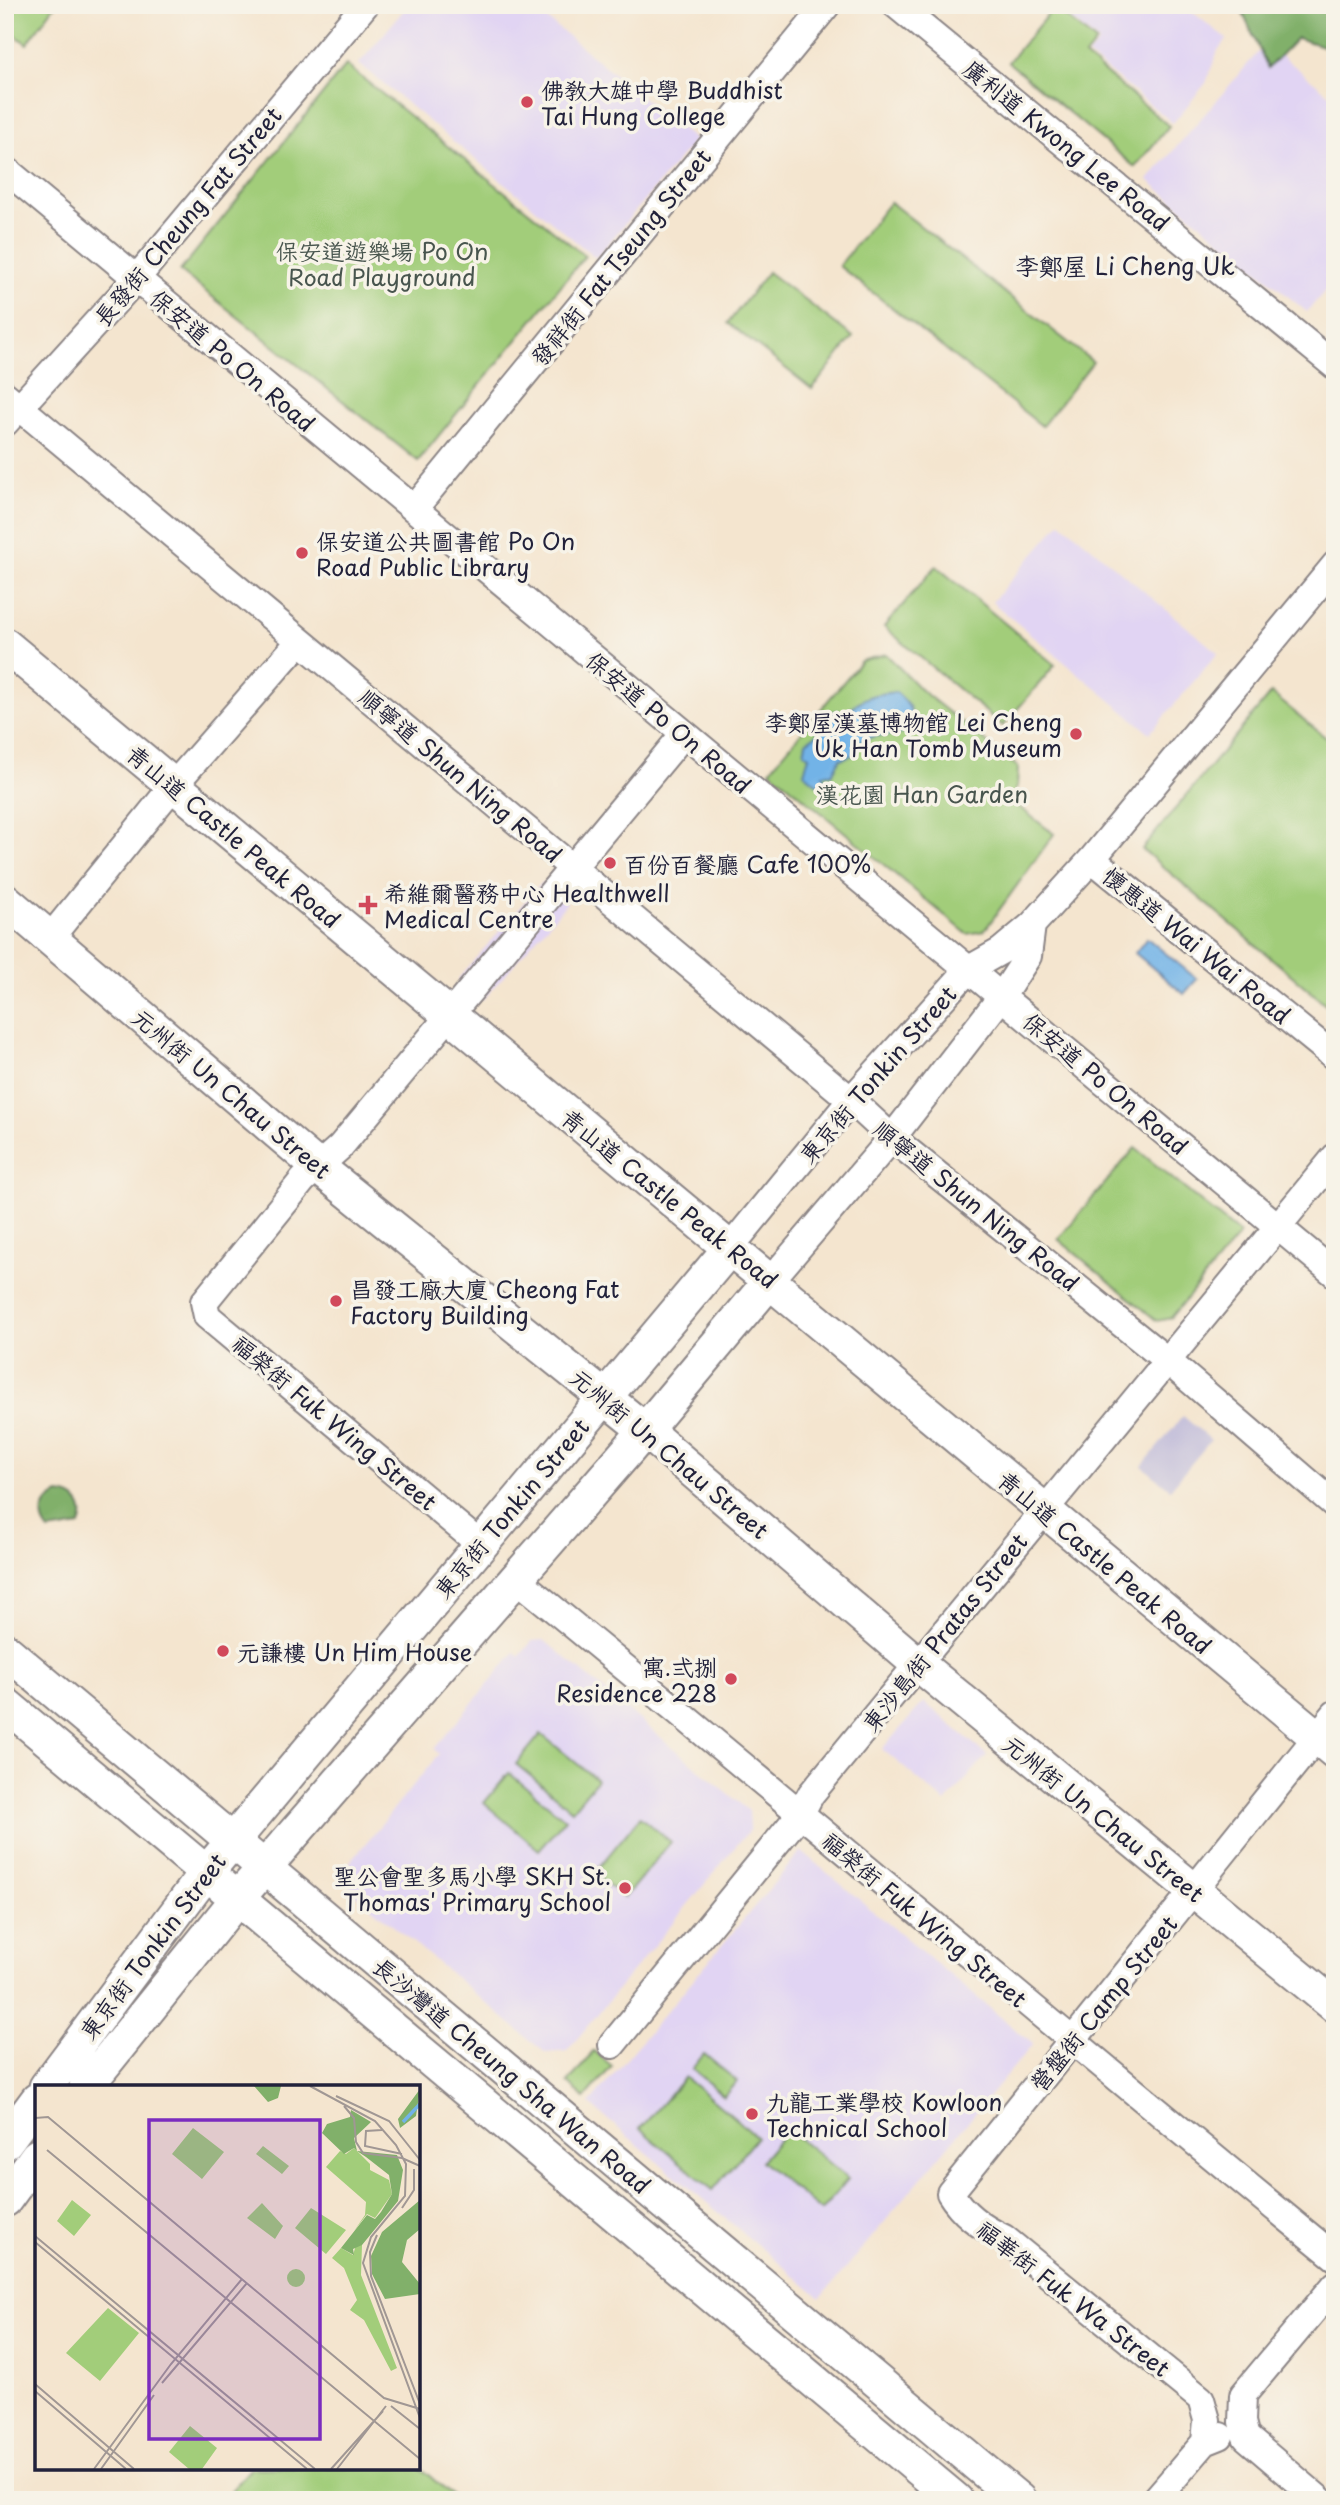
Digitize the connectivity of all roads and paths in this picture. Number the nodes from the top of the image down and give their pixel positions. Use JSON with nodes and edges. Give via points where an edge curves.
{"nodes":[{"id":1,"x":365,"y":5,"type":"edge"},
{"id":2,"x":827,"y":5,"type":"edge"},
{"id":3,"x":896,"y":5,"type":"edge"},
{"id":4,"x":5,"y":169,"type":"edge"},
{"id":5,"x":136,"y":279,"type":"junction"},
{"id":6,"x":1335,"y":366,"type":"edge"},
{"id":7,"x":10,"y":409,"type":"edge"},
{"id":8,"x":414,"y":509,"type":"junction"},
{"id":9,"x":1335,"y":565,"type":"edge"},
{"id":10,"x":300,"y":641,"type":"junction"},
{"id":11,"x":5,"y":645,"type":"edge"},
{"id":12,"x":683,"y":735,"type":"junction"},
{"id":13,"x":173,"y":786,"type":"junction"},
{"id":14,"x":1092,"y":859,"type":"junction"},
{"id":15,"x":572,"y":869,"type":"junction"},
{"id":16,"x":5,"y":900,"type":"edge"},
{"id":17,"x":1032,"y":925,"type":"junction"},
{"id":18,"x":50,"y":938,"type":"junction"},
{"id":19,"x":969,"y":969,"type":"junction"},
{"id":20,"x":1002,"y":996,"type":"junction"},
{"id":21,"x":450,"y":1016,"type":"junction"},
{"id":22,"x":1335,"y":1057,"type":"edge"},
{"id":23,"x":850,"y":1100,"type":"junction"},
{"id":24,"x":892,"y":1138,"type":"junction"},
{"id":25,"x":1335,"y":1157,"type":"edge"},
{"id":26,"x":318,"y":1167,"type":"junction"},
{"id":27,"x":1278,"y":1227,"type":"junction"},
{"id":28,"x":729,"y":1249,"type":"junction"},
{"id":29,"x":1335,"y":1274,"type":"edge"},
{"id":30,"x":770,"y":1281,"type":"junction"},
{"id":31,"x":1169,"y":1362,"type":"junction"},
{"id":32,"x":604,"y":1398,"type":"junction"},
{"id":33,"x":645,"y":1430,"type":"junction"},
{"id":34,"x":1335,"y":1505,"type":"edge"},
{"id":35,"x":1043,"y":1511,"type":"junction"},
{"id":36,"x":481,"y":1545,"type":"junction"},
{"id":37,"x":517,"y":1579,"type":"junction"},
{"id":38,"x":5,"y":1650,"type":"edge"},
{"id":39,"x":918,"y":1664,"type":"junction"},
{"id":40,"x":5,"y":1704,"type":"edge"},
{"id":41,"x":1328,"y":1734,"type":"edge"},
{"id":42,"x":801,"y":1814,"type":"junction"},
{"id":43,"x":233,"y":1839,"type":"junction"},
{"id":44,"x":266,"y":1868,"type":"junction"},
{"id":45,"x":206,"y":1873,"type":"junction"},
{"id":46,"x":1194,"y":1891,"type":"junction"},
{"id":47,"x":237,"y":1899,"type":"junction"},
{"id":48,"x":1335,"y":2006,"type":"edge"},
{"id":49,"x":1071,"y":2042,"type":"junction"},
{"id":50,"x":612,"y":2045,"type":"dead end"},
{"id":51,"x":47,"y":2085,"type":"edge"},
{"id":52,"x":88,"y":2085,"type":"edge"},
{"id":53,"x":35,"y":2103,"type":"edge"},
{"id":54,"x":5,"y":2143,"type":"edge"},
{"id":55,"x":35,"y":2159,"type":"edge"},
{"id":56,"x":950,"y":2193,"type":"joint"},
{"id":57,"x":5,"y":2200,"type":"edge"},
{"id":58,"x":1335,"y":2257,"type":"edge"},
{"id":59,"x":1335,"y":2285,"type":"edge"},
{"id":60,"x":1224,"y":2421,"type":"junction"},
{"id":61,"x":956,"y":2500,"type":"edge"},
{"id":62,"x":1019,"y":2500,"type":"edge"},
{"id":63,"x":1155,"y":2500,"type":"edge"},
{"id":64,"x":1320,"y":2500,"type":"edge"}],
"edges":[{"from":1,"to":5,"type":"street","name":"長發街 Cheung Fat Street"},
{"from":2,"to":8,"type":"street","name":"發祥街 Fat Tseung Street"},
{"from":3,"to":6,"type":"street","name":"廣利道 Kwong Lee Road"},
{"from":4,"to":5,"type":"street","name":"保安道 Po On Road"},
{"from":5,"to":7,"type":"street","name":"長發街 Cheung Fat Street"},
{"from":5,"to":8,"type":"street","name":"保安道 Po On Road"},
{"from":7,"to":10,"type":"street","name":"順寧道 Shun Ning Road"},
{"from":8,"to":12,"type":"street","name":"保安道 Po On Road"},
{"from":9,"to":14,"type":"street","name":"東京街 Tonkin Street"},
{"from":10,"to":13,"type":"street"},
{"from":10,"to":15,"type":"street","name":"順寧道 Shun Ning Road"},
{"from":11,"to":13,"type":"main road","name":"青山道 Castle Peak Road"},
{"from":12,"to":15,"type":"street"},
{"from":12,"to":19,"type":"street","name":"保安道 Po On Road"},
{"from":13,"to":18,"type":"street"},
{"from":13,"to":21,"type":"main road","name":"青山道 Castle Peak Road"},
{"from":14,"to":17,"type":"street","name":"東京街 Tonkin Street"},
{"from":14,"to":22,"type":"street","name":"懷惠道 Wai Wai Road"},
{"from":15,"to":21,"type":"street"},
{"from":15,"to":23,"type":"street","name":"順寧道 Shun Ning Road"},
{"from":16,"to":18,"type":"main road","name":"元州街 Un Chau Street"},
{"from":17,"to":19,"type":"street","name":"東京街 Tonkin Street","via":[[1001,951]]},
{"from":17,"to":20,"type":"street","name":"東京街 Tonkin Street","via":[[1028,956]]},
{"from":18,"to":26,"type":"main road","name":"元州街 Un Chau Street"},
{"from":19,"to":20,"type":"street","name":"保安道 Po On Road"},
{"from":19,"to":23,"type":"street","name":"東京街 Tonkin Street"},
{"from":20,"to":24,"type":"street","name":"東京街 Tonkin Street"},
{"from":20,"to":27,"type":"street","name":"保安道 Po On Road"},
{"from":21,"to":26,"type":"street"},
{"from":21,"to":28,"type":"main road","name":"青山道 Castle Peak Road"},
{"from":23,"to":24,"type":"street","name":"順寧道 Shun Ning Road"},
{"from":23,"to":28,"type":"street","name":"東京街 Tonkin Street"},
{"from":24,"to":30,"type":"street","name":"東京街 Tonkin Street"},
{"from":24,"to":31,"type":"street","name":"順寧道 Shun Ning Road"},
{"from":25,"to":27,"type":"street","name":"東沙島街 Pratas Street"},
{"from":26,"to":32,"type":"main road","name":"元州街 Un Chau Street"},
{"from":26,"to":36,"type":"street","name":"福榮街 Fuk Wing Street","via":[[208,1294],[203,1307],[207,1316]]},
{"from":27,"to":29,"type":"street","name":"保安道 Po On Road"},
{"from":27,"to":31,"type":"street","name":"東沙島街 Pratas Street"},
{"from":28,"to":30,"type":"main road","name":"青山道 Castle Peak Road"},
{"from":28,"to":32,"type":"main road","name":"東京街 Tonkin Street"},
{"from":30,"to":33,"type":"main road","name":"東京街 Tonkin Street"},
{"from":30,"to":35,"type":"main road","name":"青山道 Castle Peak Road"},
{"from":31,"to":34,"type":"street","name":"順寧道 Shun Ning Road"},
{"from":31,"to":35,"type":"street","name":"東沙島街 Pratas Street"},
{"from":32,"to":33,"type":"main road","name":"元州街 Un Chau Street"},
{"from":32,"to":36,"type":"main road","name":"東京街 Tonkin Street"},
{"from":33,"to":37,"type":"main road","name":"東京街 Tonkin Street"},
{"from":33,"to":39,"type":"main road","name":"元州街 Un Chau Street"},
{"from":35,"to":39,"type":"street","name":"東沙島街 Pratas Street"},
{"from":35,"to":41,"type":"main road","name":"青山道 Castle Peak Road"},
{"from":36,"to":43,"type":"main road","name":"東京街 Tonkin Street"},
{"from":37,"to":42,"type":"street","name":"福榮街 Fuk Wing Street"},
{"from":37,"to":44,"type":"main road","name":"東京街 Tonkin Street"},
{"from":38,"to":43,"type":"main road","name":"長沙灣道 Cheung Sha Wan Road"},
{"from":39,"to":42,"type":"street","name":"東沙島街 Pratas Street","via":[[811,1794]]},
{"from":39,"to":46,"type":"main road","name":"元州街 Un Chau Street"},
{"from":40,"to":45,"type":"main road","name":"長沙灣道 Cheung Sha Wan Road"},
{"from":41,"to":46,"type":"street","name":"營盤街 Camp Street"},
{"from":42,"to":49,"type":"street","name":"福榮街 Fuk Wing Street"},
{"from":42,"to":50,"type":"street","name":"東沙島街 Pratas Street"},
{"from":43,"to":44,"type":"main road","name":"長沙灣道 Cheung Sha Wan Road"},
{"from":43,"to":45,"type":"main road","name":"東京街 Tonkin Street"},
{"from":44,"to":47,"type":"main road","name":"東京街 Tonkin Street"},
{"from":44,"to":62,"type":"main road","name":"長沙灣道 Cheung Sha Wan Road"},
{"from":45,"to":47,"type":"main road","name":"長沙灣道 Cheung Sha Wan Road"},
{"from":45,"to":51,"type":"main road","name":"東京街 Tonkin Street"},
{"from":46,"to":48,"type":"main road","name":"元州街 Un Chau Street"},
{"from":46,"to":49,"type":"street","name":"營盤街 Camp Street"},
{"from":47,"to":52,"type":"main road","name":"東京街 Tonkin Street"},
{"from":47,"to":61,"type":"main road","name":"長沙灣道 Cheung Sha Wan Road"},
{"from":49,"to":56,"type":"street","name":"營盤街 Camp Street"},
{"from":49,"to":58,"type":"street","name":"福榮街 Fuk Wing Street"},
{"from":53,"to":54,"type":"main road"},
{"from":55,"to":57,"type":"main road"},
{"from":56,"to":60,"type":"street","name":"福華街 Fuk Wa Street","via":[[958,2206],[1004,2238]]},
{"from":59,"to":60,"type":"street"},
{"from":60,"to":63,"type":"street"},
{"from":60,"to":64,"type":"street","name":"福華街 Fuk Wa Street"}]}
